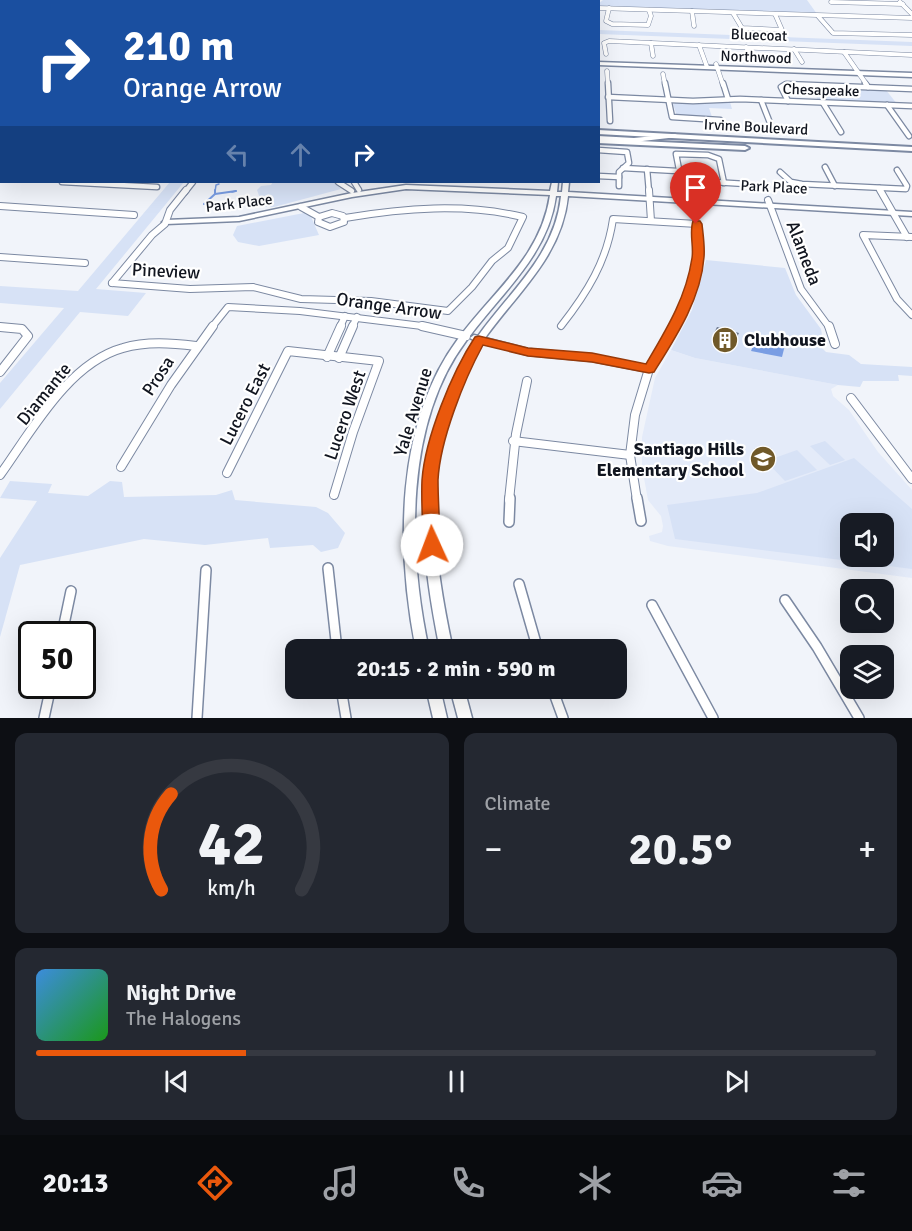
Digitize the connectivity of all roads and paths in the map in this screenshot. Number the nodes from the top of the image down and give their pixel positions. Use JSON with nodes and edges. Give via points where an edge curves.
{"nodes":[{"id":1,"x":898,"y":0,"type":"edge"},
{"id":2,"x":831,"y":2,"type":"dead end"},
{"id":3,"x":903,"y":4,"type":"junction"},
{"id":4,"x":600,"y":8,"type":"edge"},
{"id":5,"x":609,"y":8,"type":"junction"},
{"id":6,"x":649,"y":10,"type":"junction"},
{"id":7,"x":692,"y":11,"type":"junction"},
{"id":8,"x":733,"y":13,"type":"junction"},
{"id":9,"x":775,"y":14,"type":"junction"},
{"id":10,"x":820,"y":16,"type":"junction"},
{"id":11,"x":912,"y":16,"type":"edge"},
{"id":12,"x":694,"y":26,"type":"dead end"},
{"id":13,"x":912,"y":35,"type":"edge"},
{"id":14,"x":651,"y":43,"type":"junction"},
{"id":15,"x":699,"y":45,"type":"junction"},
{"id":16,"x":746,"y":47,"type":"junction"},
{"id":17,"x":794,"y":49,"type":"junction"},
{"id":18,"x":844,"y":52,"type":"junction"},
{"id":19,"x":606,"y":54,"type":"dead end"},
{"id":20,"x":895,"y":54,"type":"junction"},
{"id":21,"x":912,"y":54,"type":"edge"},
{"id":22,"x":653,"y":56,"type":"dead end"},
{"id":23,"x":753,"y":60,"type":"dead end"},
{"id":24,"x":899,"y":60,"type":"dead end"},
{"id":25,"x":600,"y":61,"type":"edge"},
{"id":26,"x":802,"y":62,"type":"dead end"},
{"id":27,"x":706,"y":65,"type":"junction"},
{"id":28,"x":716,"y":66,"type":"junction"},
{"id":29,"x":607,"y":71,"type":"dead end"},
{"id":30,"x":858,"y":72,"type":"junction"},
{"id":31,"x":663,"y":74,"type":"dead end"},
{"id":32,"x":912,"y":74,"type":"edge"},
{"id":33,"x":868,"y":87,"type":"junction"},
{"id":34,"x":912,"y":90,"type":"edge"},
{"id":35,"x":608,"y":96,"type":"junction"},
{"id":36,"x":666,"y":98,"type":"junction"},
{"id":37,"x":728,"y":99,"type":"junction"},
{"id":38,"x":761,"y":100,"type":"junction"},
{"id":39,"x":788,"y":101,"type":"junction"},
{"id":40,"x":823,"y":103,"type":"junction"},
{"id":41,"x":887,"y":105,"type":"junction"},
{"id":42,"x":912,"y":106,"type":"edge"},
{"id":43,"x":720,"y":120,"type":"dead end"},
{"id":44,"x":610,"y":121,"type":"dead end"},
{"id":45,"x":772,"y":128,"type":"dead end"},
{"id":46,"x":600,"y":132,"type":"edge"},
{"id":47,"x":841,"y":132,"type":"dead end"},
{"id":48,"x":675,"y":136,"type":"junction"},
{"id":49,"x":909,"y":136,"type":"dead end"},
{"id":50,"x":600,"y":140,"type":"edge"},
{"id":51,"x":600,"y":140,"type":"edge"},
{"id":52,"x":912,"y":149,"type":"edge"},
{"id":53,"x":600,"y":150,"type":"edge"},
{"id":54,"x":912,"y":156,"type":"edge"},
{"id":55,"x":825,"y":167,"type":"dead end"},
{"id":56,"x":623,"y":168,"type":"junction"},
{"id":57,"x":647,"y":169,"type":"junction"},
{"id":58,"x":897,"y":170,"type":"dead end"},
{"id":59,"x":677,"y":171,"type":"junction"},
{"id":60,"x":780,"y":172,"type":"dead end"},
{"id":61,"x":600,"y":176,"type":"edge"},
{"id":62,"x":619,"y":177,"type":"junction"},
{"id":63,"x":681,"y":180,"type":"junction"},
{"id":64,"x":81,"y":183,"type":"edge"},
{"id":65,"x":192,"y":183,"type":"edge"},
{"id":66,"x":340,"y":183,"type":"edge"},
{"id":67,"x":354,"y":183,"type":"edge"},
{"id":68,"x":410,"y":183,"type":"edge"},
{"id":69,"x":463,"y":183,"type":"edge"},
{"id":70,"x":724,"y":183,"type":"junction"},
{"id":71,"x":746,"y":184,"type":"dead end"},
{"id":72,"x":619,"y":186,"type":"dead end"},
{"id":73,"x":835,"y":186,"type":"junction"},
{"id":74,"x":157,"y":187,"type":"dead end"},
{"id":75,"x":555,"y":188,"type":"edge"},
{"id":76,"x":566,"y":188,"type":"edge"},
{"id":77,"x":879,"y":188,"type":"junction"},
{"id":78,"x":356,"y":190,"type":"junction"},
{"id":79,"x":683,"y":190,"type":"dead end"},
{"id":80,"x":650,"y":197,"type":"junction"},
{"id":81,"x":769,"y":203,"type":"junction"},
{"id":82,"x":314,"y":204,"type":"junction"},
{"id":83,"x":0,"y":206,"type":"edge"},
{"id":84,"x":301,"y":207,"type":"junction"},
{"id":85,"x":912,"y":208,"type":"edge"},
{"id":86,"x":891,"y":210,"type":"junction"},
{"id":87,"x":912,"y":214,"type":"edge"},
{"id":88,"x":134,"y":215,"type":"dead end"},
{"id":89,"x":320,"y":217,"type":"junction"},
{"id":90,"x":345,"y":218,"type":"junction"},
{"id":91,"x":651,"y":221,"type":"junction"},
{"id":92,"x":166,"y":222,"type":"junction"},
{"id":93,"x":910,"y":237,"type":"edge"},
{"id":94,"x":0,"y":257,"type":"edge"},
{"id":95,"x":85,"y":263,"type":"dead end"},
{"id":96,"x":301,"y":299,"type":"junction"},
{"id":97,"x":228,"y":307,"type":"joint"},
{"id":98,"x":291,"y":310,"type":"junction"},
{"id":99,"x":912,"y":315,"type":"edge"},
{"id":100,"x":345,"y":316,"type":"junction"},
{"id":101,"x":357,"y":317,"type":"junction"},
{"id":102,"x":561,"y":326,"type":"dead end"},
{"id":103,"x":0,"y":327,"type":"edge"},
{"id":104,"x":466,"y":336,"type":"junction"},
{"id":105,"x":479,"y":340,"type":"junction"},
{"id":106,"x":835,"y":344,"type":"dead end"},
{"id":107,"x":196,"y":346,"type":"junction"},
{"id":108,"x":327,"y":357,"type":"junction"},
{"id":109,"x":339,"y":358,"type":"junction"},
{"id":110,"x":649,"y":369,"type":"junction"},
{"id":111,"x":0,"y":372,"type":"edge"},
{"id":112,"x":527,"y":381,"type":"dead end"},
{"id":113,"x":851,"y":398,"type":"dead end"},
{"id":114,"x":513,"y":441,"type":"junction"},
{"id":115,"x":630,"y":454,"type":"junction"},
{"id":116,"x":121,"y":467,"type":"dead end"},
{"id":117,"x":227,"y":473,"type":"dead end"},
{"id":118,"x":0,"y":476,"type":"edge"},
{"id":119,"x":912,"y":479,"type":"edge"},
{"id":120,"x":334,"y":495,"type":"dead end"},
{"id":121,"x":641,"y":521,"type":"dead end"},
{"id":122,"x":509,"y":522,"type":"dead end"},
{"id":123,"x":328,"y":568,"type":"dead end"},
{"id":124,"x":206,"y":570,"type":"dead end"},
{"id":125,"x":519,"y":584,"type":"dead end"},
{"id":126,"x":71,"y":591,"type":"dead end"},
{"id":127,"x":784,"y":600,"type":"dead end"},
{"id":128,"x":652,"y":605,"type":"dead end"},
{"id":129,"x":65,"y":621,"type":"edge"},
{"id":130,"x":336,"y":639,"type":"edge"},
{"id":131,"x":420,"y":639,"type":"edge"},
{"id":132,"x":445,"y":639,"type":"edge"},
{"id":133,"x":535,"y":639,"type":"edge"},
{"id":134,"x":48,"y":699,"type":"edge"},
{"id":135,"x":343,"y":699,"type":"edge"},
{"id":136,"x":436,"y":699,"type":"edge"},
{"id":137,"x":460,"y":699,"type":"edge"},
{"id":138,"x":556,"y":699,"type":"edge"},
{"id":139,"x":44,"y":718,"type":"edge"},
{"id":140,"x":197,"y":718,"type":"edge"},
{"id":141,"x":346,"y":718,"type":"edge"},
{"id":142,"x":440,"y":718,"type":"edge"},
{"id":143,"x":465,"y":718,"type":"edge"},
{"id":144,"x":563,"y":718,"type":"edge"},
{"id":145,"x":713,"y":718,"type":"edge"},
{"id":146,"x":860,"y":718,"type":"edge"}],
"edges":[{"from":1,"to":3,"type":"street"},
{"from":2,"to":3,"type":"street"},
{"from":3,"to":11,"type":"street"},
{"from":4,"to":5,"type":"street"},
{"from":5,"to":6,"type":"street"},
{"from":5,"to":6,"type":"street","via":[[608,23],[648,25]]},
{"from":6,"to":7,"type":"street"},
{"from":7,"to":8,"type":"street"},
{"from":7,"to":12,"type":"street"},
{"from":8,"to":9,"type":"street"},
{"from":8,"to":9,"type":"street","via":[[742,28],[782,30]]},
{"from":9,"to":10,"type":"street"},
{"from":10,"to":11,"type":"street"},
{"from":10,"to":13,"type":"street","via":[[833,33]]},
{"from":14,"to":15,"type":"street","name":"Bluecoat"},
{"from":14,"to":19,"type":"street","name":"Bluecoat","via":[[606,42]]},
{"from":14,"to":22,"type":"street"},
{"from":15,"to":16,"type":"street","name":"Bluecoat"},
{"from":15,"to":27,"type":"street"},
{"from":16,"to":17,"type":"street","name":"Bluecoat"},
{"from":16,"to":23,"type":"street"},
{"from":17,"to":18,"type":"street","name":"Bluecoat"},
{"from":17,"to":26,"type":"street"},
{"from":18,"to":20,"type":"street","name":"Bluecoat"},
{"from":18,"to":30,"type":"street"},
{"from":20,"to":21,"type":"street","name":"Bluecoat"},
{"from":20,"to":24,"type":"street"},
{"from":25,"to":27,"type":"street","name":"Northwood"},
{"from":27,"to":28,"type":"street","name":"Northwood"},
{"from":28,"to":30,"type":"street","name":"Northwood"},
{"from":28,"to":37,"type":"street"},
{"from":29,"to":35,"type":"street"},
{"from":30,"to":32,"type":"street","name":"Northwood"},
{"from":30,"to":33,"type":"street"},
{"from":31,"to":36,"type":"street"},
{"from":33,"to":34,"type":"street"},
{"from":33,"to":39,"type":"street","via":[[783,84]]},
{"from":35,"to":36,"type":"street","name":"Chesapeake"},
{"from":35,"to":44,"type":"street"},
{"from":36,"to":37,"type":"street","name":"Chesapeake"},
{"from":36,"to":43,"type":"street","via":[[672,117]]},
{"from":37,"to":38,"type":"street","name":"Chesapeake"},
{"from":38,"to":39,"type":"street","name":"Chesapeake"},
{"from":38,"to":45,"type":"street"},
{"from":39,"to":40,"type":"street","name":"Chesapeake"},
{"from":40,"to":41,"type":"street","name":"Chesapeake"},
{"from":40,"to":47,"type":"street"},
{"from":41,"to":42,"type":"street","name":"Chesapeake"},
{"from":41,"to":49,"type":"street"},
{"from":46,"to":48,"type":"main road","name":"Irvine Boulevard"},
{"from":48,"to":50,"type":"street"},
{"from":48,"to":52,"type":"main road","name":"Irvine Boulevard"},
{"from":51,"to":54,"type":"main road","name":"Irvine Boulevard"},
{"from":53,"to":56,"type":"street","via":[[627,152],[629,163]]},
{"from":55,"to":73,"type":"street"},
{"from":56,"to":57,"type":"street"},
{"from":56,"to":62,"type":"street"},
{"from":57,"to":59,"type":"street"},
{"from":57,"to":80,"type":"street"},
{"from":58,"to":77,"type":"street","via":[[908,186],[906,189]]},
{"from":59,"to":63,"type":"street"},
{"from":59,"to":70,"type":"street","via":[[676,154],[714,156]]},
{"from":60,"to":73,"type":"street","via":[[791,182]]},
{"from":61,"to":62,"type":"street"},
{"from":62,"to":72,"type":"street"},
{"from":63,"to":70,"type":"street"},
{"from":63,"to":79,"type":"street"},
{"from":64,"to":74,"type":"street"},
{"from":65,"to":92,"type":"street","via":[[170,210]]},
{"from":66,"to":78,"type":"street"},
{"from":67,"to":78,"type":"street"},
{"from":68,"to":78,"type":"street","name":"Park Place"},
{"from":69,"to":75,"type":"street","name":"Park Place"},
{"from":70,"to":71,"type":"street"},
{"from":73,"to":77,"type":"street"},
{"from":75,"to":76,"type":"street","name":"Park Place"},
{"from":75,"to":82,"type":"street","name":"Park Place","via":[[405,187]]},
{"from":75,"to":104,"type":"street","name":"Yale Avenue","via":[[550,218],[535,251]]},
{"from":76,"to":80,"type":"street","name":"Park Place"},
{"from":76,"to":105,"type":"street","name":"Yale Avenue","via":[[561,222],[544,259]]},
{"from":77,"to":86,"type":"street"},
{"from":78,"to":82,"type":"street","name":"Park Place"},
{"from":80,"to":81,"type":"street","name":"Park Place"},
{"from":80,"to":91,"type":"street"},
{"from":81,"to":86,"type":"street","name":"Park Place"},
{"from":81,"to":106,"type":"street","name":"Alameda","via":[[801,290],[829,326]]},
{"from":82,"to":84,"type":"street","name":"Park Place"},
{"from":83,"to":88,"type":"street"},
{"from":84,"to":89,"type":"street"},
{"from":84,"to":92,"type":"street","name":"Park Place","via":[[239,219]]},
{"from":85,"to":86,"type":"street","name":"Park Place"},
{"from":86,"to":87,"type":"street","name":"Park Place"},
{"from":86,"to":93,"type":"street"},
{"from":89,"to":90,"type":"street","via":[[332,213]]},
{"from":89,"to":90,"type":"street","via":[[319,224],[330,227],[341,224]]},
{"from":90,"to":96,"type":"street","name":"Pineview","via":[[406,208],[523,217],[508,248],[448,311],[371,301]]},
{"from":91,"to":102,"type":"street","via":[[613,219],[612,237],[603,262],[582,300]]},
{"from":91,"to":110,"type":"street","via":[[696,224],[699,256],[680,317]]},
{"from":92,"to":96,"type":"street","name":"Pineview","via":[[112,283],[190,289],[253,287]]},
{"from":93,"to":99,"type":"street","via":[[863,235],[897,299]]},
{"from":94,"to":95,"type":"street"},
{"from":96,"to":98,"type":"street"},
{"from":97,"to":98,"type":"street","name":"Orange Arrow"},
{"from":97,"to":107,"type":"street","name":"Prosa"},
{"from":98,"to":100,"type":"street","name":"Orange Arrow"},
{"from":100,"to":101,"type":"street","name":"Orange Arrow"},
{"from":100,"to":108,"type":"street"},
{"from":101,"to":104,"type":"street","name":"Orange Arrow","via":[[435,326]]},
{"from":101,"to":109,"type":"street"},
{"from":103,"to":111,"type":"street","via":[[22,329],[28,336]]},
{"from":104,"to":105,"type":"street","name":"Orange Arrow"},
{"from":104,"to":131,"type":"street","name":"Yale Avenue","via":[[446,365],[417,448],[410,507],[410,561]]},
{"from":105,"to":110,"type":"street","name":"Orange Arrow","via":[[528,352]]},
{"from":105,"to":132,"type":"street","name":"Yale Avenue","via":[[457,379],[430,478],[433,567]]},
{"from":107,"to":116,"type":"street","name":"Prosa"},
{"from":107,"to":118,"type":"street","name":"Diamante","via":[[148,344],[103,355],[67,385]]},
{"from":108,"to":109,"type":"street","name":"Lucero West"},
{"from":108,"to":117,"type":"street","name":"Lucero East","via":[[288,351]]},
{"from":109,"to":120,"type":"street","name":"Lucero West","via":[[379,361]]},
{"from":110,"to":115,"type":"street","via":[[635,416]]},
{"from":112,"to":114,"type":"street"},
{"from":113,"to":119,"type":"street"},
{"from":114,"to":115,"type":"street"},
{"from":114,"to":122,"type":"street"},
{"from":115,"to":121,"type":"street"},
{"from":123,"to":130,"type":"street"},
{"from":124,"to":140,"type":"street"},
{"from":125,"to":133,"type":"street"},
{"from":126,"to":129,"type":"street"},
{"from":127,"to":146,"type":"street"},
{"from":128,"to":145,"type":"street"},
{"from":134,"to":139,"type":"street"},
{"from":135,"to":141,"type":"street"},
{"from":136,"to":142,"type":"street"},
{"from":137,"to":143,"type":"street"},
{"from":138,"to":144,"type":"street"}]}
